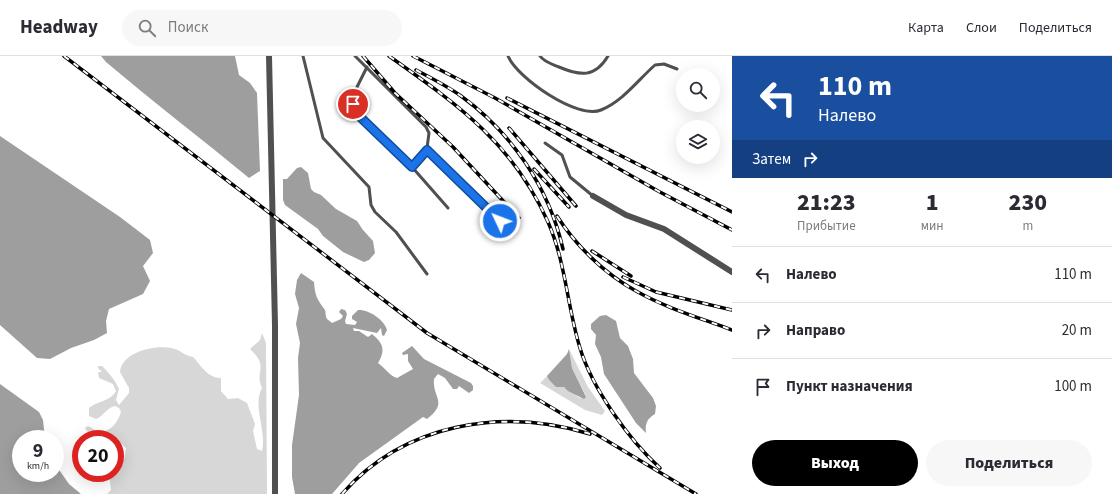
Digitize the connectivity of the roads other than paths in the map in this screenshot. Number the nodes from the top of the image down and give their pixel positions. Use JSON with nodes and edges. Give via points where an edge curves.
{"nodes":[{"id":1,"x":269,"y":56,"type":"edge"},
{"id":2,"x":303,"y":56,"type":"edge"},
{"id":3,"x":355,"y":56,"type":"edge"},
{"id":4,"x":508,"y":56,"type":"edge"},
{"id":5,"x":540,"y":56,"type":"edge"},
{"id":6,"x":608,"y":56,"type":"edge"},
{"id":7,"x":367,"y":66,"type":"junction"},
{"id":8,"x":676,"y":69,"type":"dead end"},
{"id":9,"x":545,"y":143,"type":"dead end"},
{"id":10,"x":427,"y":150,"type":"junction"},
{"id":11,"x":412,"y":167,"type":"junction"},
{"id":12,"x":593,"y":196,"type":"joint"},
{"id":13,"x":448,"y":208,"type":"dead end"},
{"id":14,"x":508,"y":228,"type":"dead end"},
{"id":15,"x":732,"y":272,"type":"edge"},
{"id":16,"x":427,"y":274,"type":"dead end"},
{"id":17,"x":275,"y":494,"type":"edge"}],
"edges":[{"from":1,"to":17,"type":"street","via":[[275,325]]},
{"from":2,"to":16,"type":"lane","via":[[322,138],[369,187],[371,205],[375,212],[396,232]]},
{"from":3,"to":7,"type":"lane"},
{"from":4,"to":8,"type":"lane","via":[[518,70],[542,90],[587,113],[596,112],[617,102],[655,65],[664,64]]},
{"from":5,"to":6,"type":"lane","via":[[545,62],[572,73],[583,74],[598,68]]},
{"from":7,"to":10,"type":"lane","via":[[398,101],[426,127],[429,136]]},
{"from":7,"to":11,"type":"lane","via":[[354,93],[354,110]]},
{"from":9,"to":12,"type":"lane","via":[[562,155],[569,174]]},
{"from":10,"to":11,"type":"lane"},
{"from":10,"to":14,"type":"lane"},
{"from":11,"to":13,"type":"lane"},
{"from":12,"to":15,"type":"street","via":[[626,215],[664,228]]}]}
